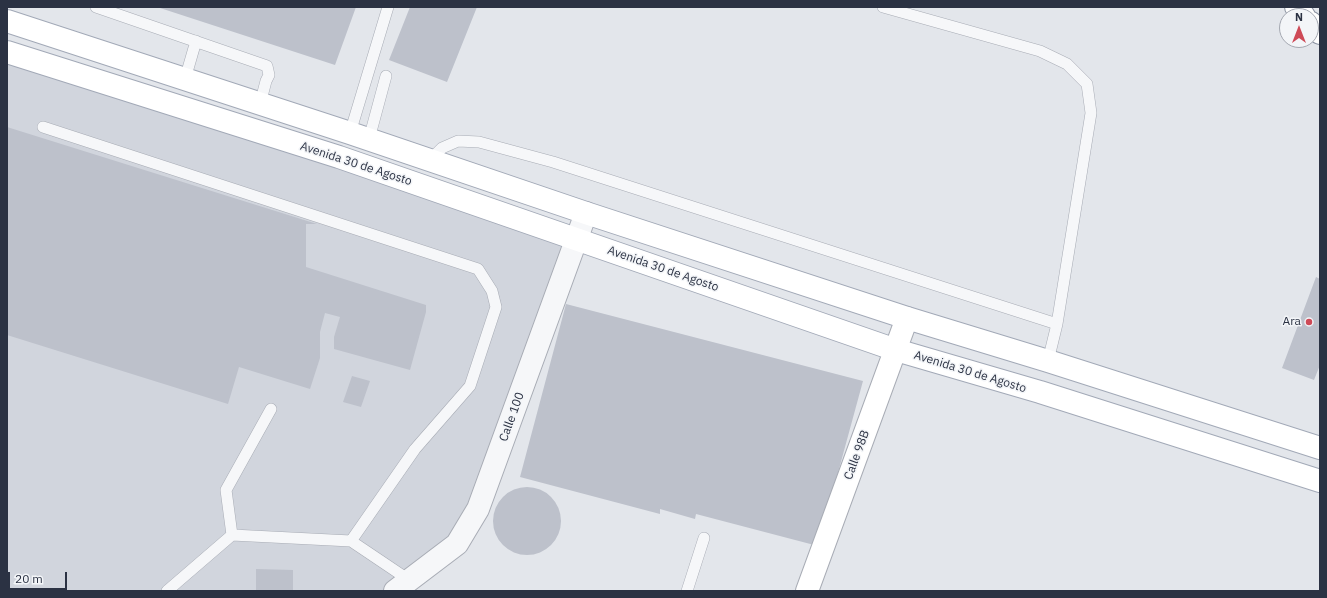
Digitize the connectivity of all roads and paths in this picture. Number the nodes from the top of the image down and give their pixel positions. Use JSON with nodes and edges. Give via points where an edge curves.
{"nodes":[{"id":1,"x":96,"y":7,"type":"edge"},
{"id":2,"x":388,"y":7,"type":"edge"},
{"id":3,"x":883,"y":7,"type":"edge"},
{"id":4,"x":7,"y":21,"type":"edge"},
{"id":5,"x":196,"y":41,"type":"junction"},
{"id":6,"x":7,"y":52,"type":"edge"},
{"id":7,"x":386,"y":76,"type":"dead end"},
{"id":8,"x":185,"y":79,"type":"junction"},
{"id":9,"x":260,"y":104,"type":"junction"},
{"id":10,"x":43,"y":127,"type":"dead end"},
{"id":11,"x":359,"y":136,"type":"junction"},
{"id":12,"x":430,"y":160,"type":"junction"},
{"id":13,"x":586,"y":213,"type":"junction"},
{"id":14,"x":577,"y":239,"type":"junction"},
{"id":15,"x":907,"y":318,"type":"junction"},
{"id":16,"x":1057,"y":324,"type":"junction"},
{"id":17,"x":896,"y":350,"type":"junction"},
{"id":18,"x":1048,"y":361,"type":"junction"},
{"id":19,"x":271,"y":409,"type":"dead end"},
{"id":20,"x":1320,"y":448,"type":"edge"},
{"id":21,"x":1320,"y":481,"type":"edge"},
{"id":22,"x":232,"y":535,"type":"junction"},
{"id":23,"x":704,"y":538,"type":"dead end"},
{"id":24,"x":352,"y":541,"type":"junction"},
{"id":25,"x":402,"y":586,"type":"edge"},
{"id":26,"x":167,"y":591,"type":"edge"},
{"id":27,"x":687,"y":591,"type":"edge"},
{"id":28,"x":807,"y":591,"type":"edge"}],
"edges":[{"from":1,"to":5,"type":"lane"},
{"from":2,"to":11,"type":"lane"},
{"from":3,"to":16,"type":"lane","via":[[1040,51],[1067,64],[1087,84],[1091,113]]},
{"from":4,"to":8,"type":"main road"},
{"from":5,"to":8,"type":"lane"},
{"from":5,"to":9,"type":"lane","via":[[267,66],[269,75]]},
{"from":6,"to":14,"type":"main road","name":"Avenida 30 de Agosto","via":[[339,157]]},
{"from":7,"to":11,"type":"lane"},
{"from":8,"to":9,"type":"main road"},
{"from":9,"to":11,"type":"main road"},
{"from":10,"to":24,"type":"lane","via":[[478,269],[492,291],[496,307],[470,386],[415,450]]},
{"from":11,"to":12,"type":"main road"},
{"from":12,"to":13,"type":"main road"},
{"from":12,"to":16,"type":"lane","via":[[442,148],[458,141],[479,142],[554,162]]},
{"from":13,"to":14,"type":"street","name":"Calle 100"},
{"from":13,"to":15,"type":"main road"},
{"from":14,"to":17,"type":"main road","name":"Avenida 30 de Agosto"},
{"from":14,"to":25,"type":"street","name":"Calle 100","via":[[478,509],[457,544]]},
{"from":15,"to":17,"type":"main road","name":"Calle 98B"},
{"from":15,"to":18,"type":"main road"},
{"from":16,"to":18,"type":"lane"},
{"from":17,"to":21,"type":"main road","name":"Avenida 30 de Agosto","via":[[1040,392]]},
{"from":17,"to":28,"type":"main road","name":"Calle 98B"},
{"from":18,"to":20,"type":"main road"},
{"from":19,"to":22,"type":"lane","via":[[226,490]]},
{"from":22,"to":24,"type":"lane"},
{"from":22,"to":26,"type":"lane"},
{"from":23,"to":27,"type":"lane"},
{"from":24,"to":25,"type":"lane"}]}
